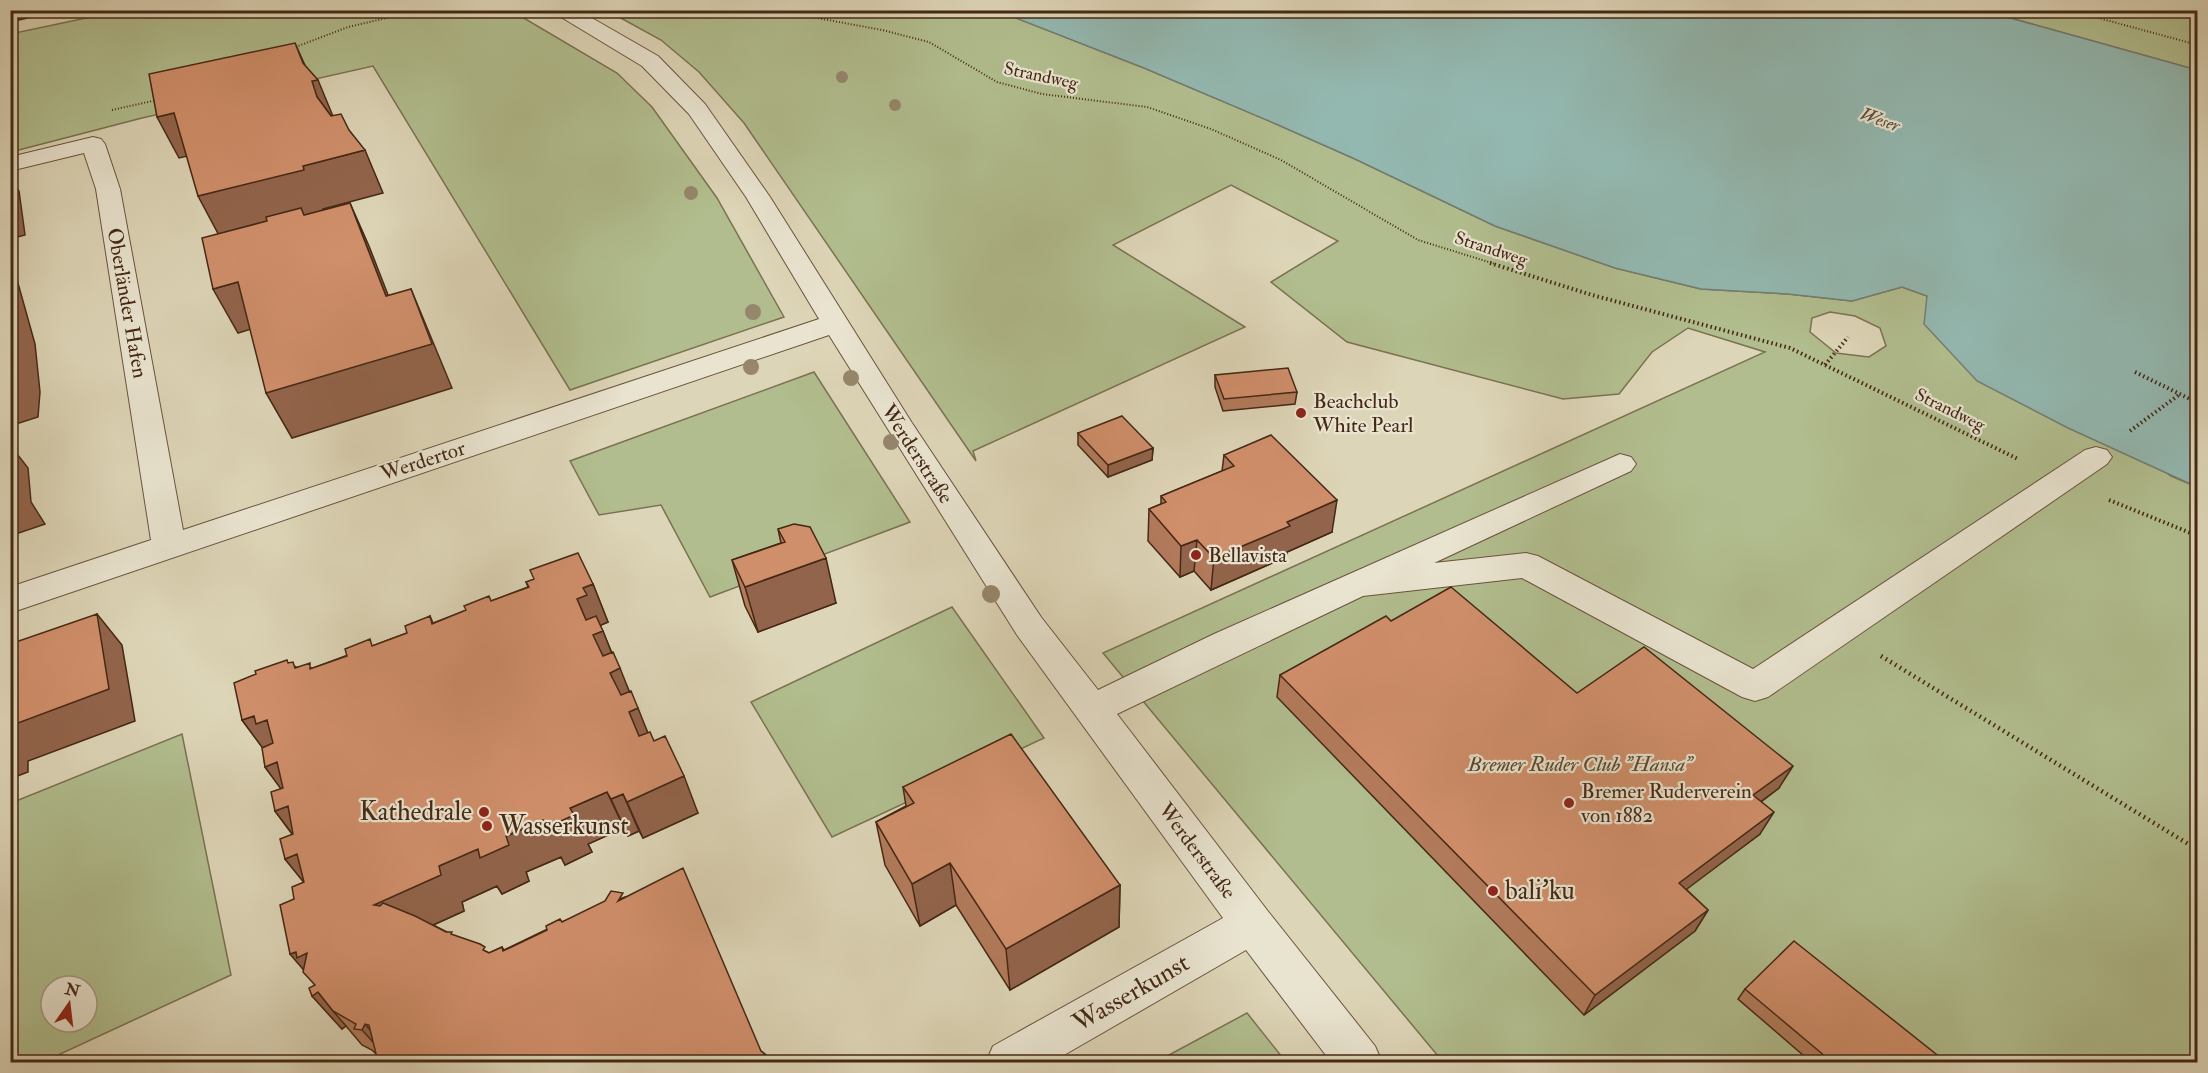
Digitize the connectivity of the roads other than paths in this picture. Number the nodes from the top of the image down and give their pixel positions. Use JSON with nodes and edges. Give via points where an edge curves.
{"nodes":[{"id":1,"x":563,"y":10,"type":"edge"},
{"id":2,"x":10,"y":164,"type":"edge"},
{"id":3,"x":836,"y":323,"type":"junction"},
{"id":4,"x":2096,"y":457,"type":"road end"},
{"id":5,"x":1620,"y":464,"type":"dead end"},
{"id":6,"x":170,"y":546,"type":"junction"},
{"id":7,"x":1361,"y":585,"type":"junction"},
{"id":8,"x":10,"y":600,"type":"edge"},
{"id":9,"x":1091,"y":710,"type":"junction"},
{"id":10,"x":1252,"y":924,"type":"junction"},
{"id":11,"x":1009,"y":1062,"type":"edge"},
{"id":12,"x":1359,"y":1062,"type":"edge"}],
"edges":[{"from":1,"to":3,"type":"street","name":"Werderstraße","via":[[650,61],[697,109],[758,197]]},
{"from":2,"to":6,"type":"street","name":"Oberländer Hafen","via":[[93,144],[108,189]]},
{"from":3,"to":6,"type":"street","name":"Werdertor"},
{"from":3,"to":9,"type":"street","name":"Werderstraße","via":[[1029,626]]},
{"from":4,"to":7,"type":"street","via":[[1755,687],[1526,565]]},
{"from":5,"to":7,"type":"street"},
{"from":6,"to":8,"type":"street","name":"Werdertor"},
{"from":7,"to":9,"type":"street"},
{"from":9,"to":10,"type":"street","name":"Werderstraße"},
{"from":10,"to":11,"type":"street","name":"Wasserkunst"},
{"from":10,"to":12,"type":"street","name":"Werderstraße"}]}
